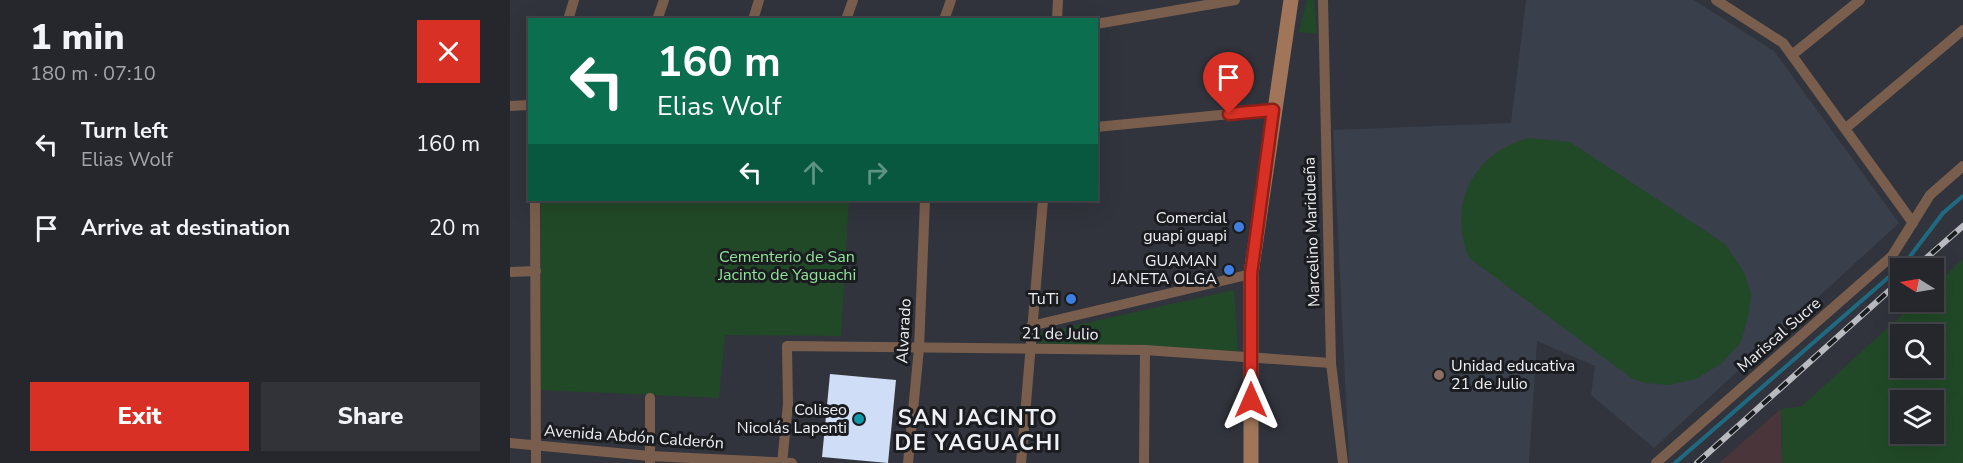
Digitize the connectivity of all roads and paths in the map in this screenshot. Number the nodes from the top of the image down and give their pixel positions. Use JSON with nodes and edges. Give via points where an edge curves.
{"nodes":[{"id":1,"x":573,"y":0,"type":"edge"},
{"id":2,"x":664,"y":0,"type":"edge"},
{"id":3,"x":759,"y":0,"type":"edge"},
{"id":4,"x":853,"y":0,"type":"edge"},
{"id":5,"x":951,"y":0,"type":"edge"},
{"id":6,"x":1058,"y":0,"type":"edge"},
{"id":7,"x":1235,"y":0,"type":"edge"},
{"id":8,"x":1291,"y":0,"type":"edge"},
{"id":9,"x":1300,"y":0,"type":"edge"},
{"id":10,"x":1323,"y":0,"type":"edge"},
{"id":11,"x":1716,"y":0,"type":"edge"},
{"id":12,"x":1860,"y":0,"type":"edge"},
{"id":13,"x":1175,"y":5,"type":"edge"},
{"id":14,"x":568,"y":18,"type":"edge"},
{"id":15,"x":658,"y":18,"type":"edge"},
{"id":16,"x":754,"y":18,"type":"edge"},
{"id":17,"x":847,"y":18,"type":"edge"},
{"id":18,"x":945,"y":18,"type":"edge"},
{"id":19,"x":1057,"y":18,"type":"edge"},
{"id":20,"x":1290,"y":23,"type":"junction"},
{"id":21,"x":1098,"y":24,"type":"edge"},
{"id":22,"x":1963,"y":30,"type":"edge"},
{"id":23,"x":1792,"y":55,"type":"junction"},
{"id":24,"x":528,"y":105,"type":"edge"},
{"id":25,"x":510,"y":106,"type":"edge"},
{"id":26,"x":1273,"y":110,"type":"junction"},
{"id":27,"x":1098,"y":127,"type":"edge"},
{"id":28,"x":1846,"y":128,"type":"junction"},
{"id":29,"x":1963,"y":166,"type":"edge"},
{"id":30,"x":535,"y":201,"type":"edge"},
{"id":31,"x":925,"y":201,"type":"edge"},
{"id":32,"x":1043,"y":201,"type":"edge"},
{"id":33,"x":1912,"y":223,"type":"junction"},
{"id":34,"x":536,"y":271,"type":"junction"},
{"id":35,"x":510,"y":272,"type":"edge"},
{"id":36,"x":1251,"y":274,"type":"junction"},
{"id":37,"x":1031,"y":326,"type":"junction"},
{"id":38,"x":919,"y":348,"type":"junction"},
{"id":39,"x":1029,"y":349,"type":"junction"},
{"id":40,"x":1145,"y":350,"type":"junction"},
{"id":41,"x":1251,"y":358,"type":"junction"},
{"id":42,"x":1331,"y":363,"type":"junction"},
{"id":43,"x":650,"y":398,"type":"dead end"},
{"id":44,"x":510,"y":443,"type":"edge"},
{"id":45,"x":537,"y":445,"type":"junction"},
{"id":46,"x":650,"y":459,"type":"edge"},
{"id":47,"x":536,"y":463,"type":"edge"},
{"id":48,"x":785,"y":463,"type":"edge"},
{"id":49,"x":908,"y":463,"type":"edge"},
{"id":50,"x":1021,"y":463,"type":"edge"},
{"id":51,"x":1144,"y":463,"type":"edge"},
{"id":52,"x":1251,"y":463,"type":"edge"},
{"id":53,"x":1343,"y":463,"type":"edge"},
{"id":54,"x":1656,"y":463,"type":"edge"}],
"edges":[{"from":1,"to":14,"type":"street"},
{"from":2,"to":15,"type":"street"},
{"from":3,"to":16,"type":"street"},
{"from":4,"to":17,"type":"street"},
{"from":5,"to":18,"type":"street"},
{"from":6,"to":19,"type":"street"},
{"from":7,"to":13,"type":"street"},
{"from":8,"to":20,"type":"street"},
{"from":9,"to":20,"type":"street"},
{"from":10,"to":42,"type":"street","name":"Marcelino Maridueña"},
{"from":11,"to":23,"type":"street","via":[[1783,43]]},
{"from":12,"to":23,"type":"street"},
{"from":13,"to":21,"type":"street"},
{"from":20,"to":26,"type":"street"},
{"from":22,"to":28,"type":"street"},
{"from":23,"to":28,"type":"street"},
{"from":24,"to":25,"type":"street"},
{"from":26,"to":27,"type":"street"},
{"from":26,"to":36,"type":"street"},
{"from":28,"to":33,"type":"street"},
{"from":29,"to":33,"type":"street","name":"Mariscal Sucre","via":[[1930,195]]},
{"from":30,"to":34,"type":"street"},
{"from":31,"to":38,"type":"street","name":"Alvarado"},
{"from":32,"to":37,"type":"street"},
{"from":33,"to":54,"type":"street","name":"Mariscal Sucre","via":[[1893,256]]},
{"from":34,"to":35,"type":"street"},
{"from":34,"to":45,"type":"street"},
{"from":36,"to":37,"type":"street"},
{"from":36,"to":41,"type":"street"},
{"from":37,"to":39,"type":"street"},
{"from":38,"to":39,"type":"street","name":"21 de Julio"},
{"from":38,"to":48,"type":"street","name":"21 de Julio","via":[[787,346]]},
{"from":38,"to":49,"type":"street","name":"Alvarado"},
{"from":39,"to":40,"type":"street","name":"21 de Julio"},
{"from":39,"to":50,"type":"street"},
{"from":40,"to":41,"type":"street","name":"21 de Julio"},
{"from":40,"to":51,"type":"street"},
{"from":41,"to":42,"type":"street","name":"21 de Julio"},
{"from":41,"to":52,"type":"street"},
{"from":42,"to":53,"type":"street","name":"Marcelino Maridueña"},
{"from":43,"to":46,"type":"street"},
{"from":44,"to":45,"type":"street","name":"Avenida Abdón Calderón"},
{"from":45,"to":46,"type":"street","name":"Avenida Abdón Calderón"},
{"from":45,"to":47,"type":"street"},
{"from":46,"to":48,"type":"street","name":"Avenida Abdón Calderón"}]}
